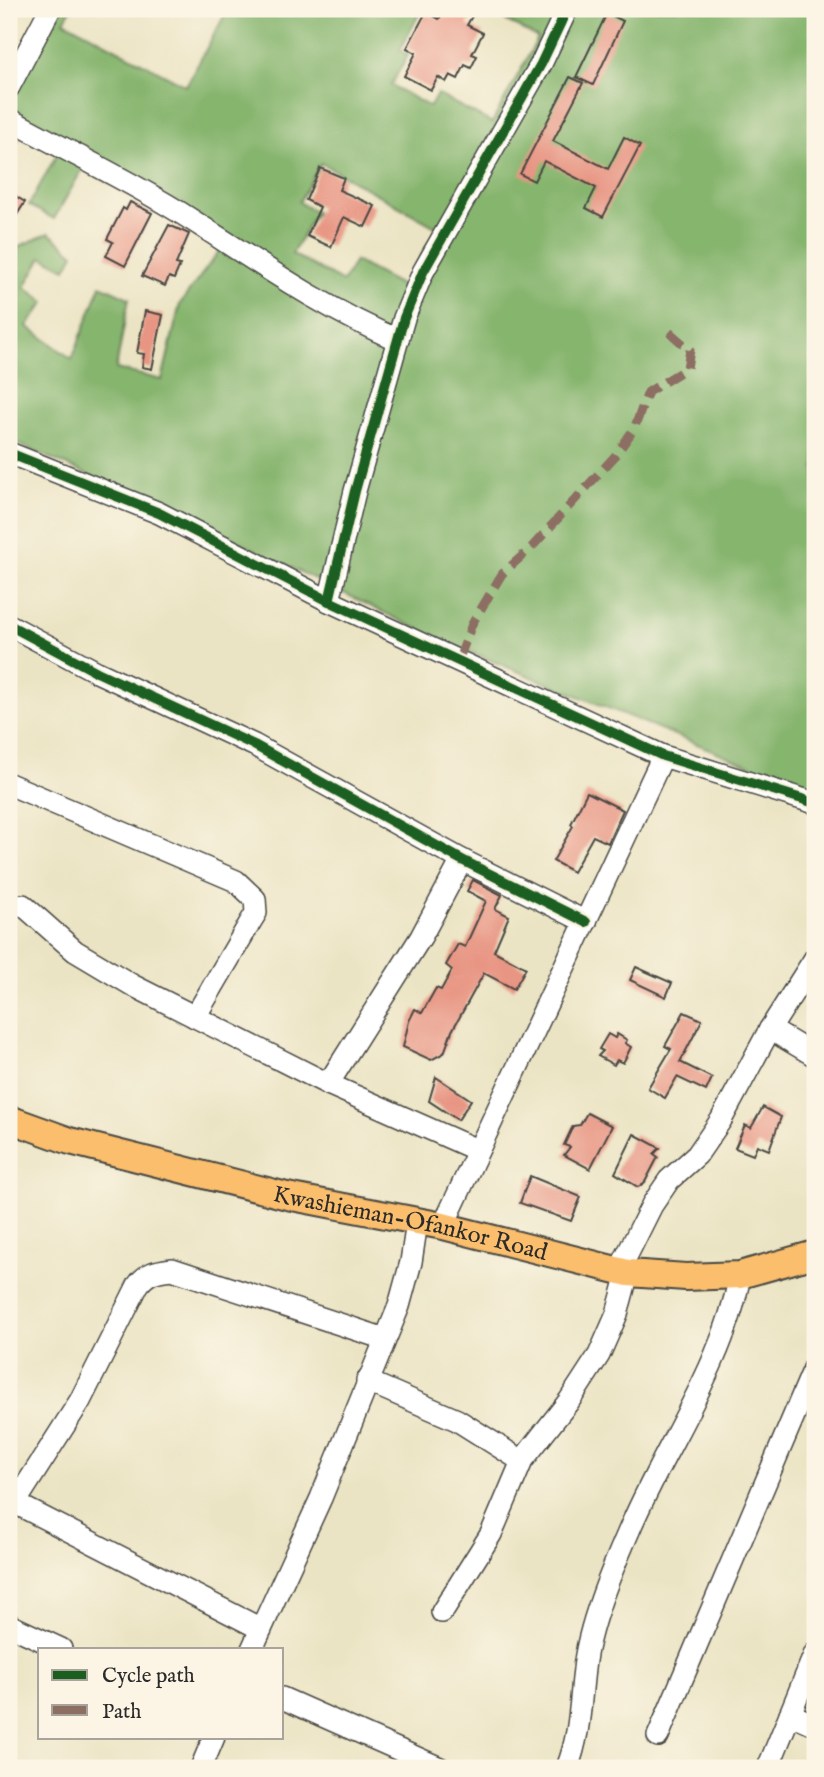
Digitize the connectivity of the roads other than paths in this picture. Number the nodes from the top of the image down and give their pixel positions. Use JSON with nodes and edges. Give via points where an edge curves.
{"nodes":[{"id":1,"x":50,"y":9,"type":"edge"},
{"id":2,"x":567,"y":9,"type":"edge"},
{"id":3,"x":9,"y":87,"type":"edge"},
{"id":4,"x":9,"y":118,"type":"edge"},
{"id":5,"x":398,"y":340,"type":"junction"},
{"id":6,"x":9,"y":453,"type":"edge"},
{"id":7,"x":329,"y":601,"type":"junction"},
{"id":8,"x":9,"y":625,"type":"edge"},
{"id":9,"x":663,"y":756,"type":"junction"},
{"id":10,"x":9,"y":784,"type":"edge"},
{"id":11,"x":815,"y":803,"type":"edge"},
{"id":12,"x":462,"y":860,"type":"junction"},
{"id":13,"x":23,"y":905,"type":"dead end"},
{"id":14,"x":586,"y":922,"type":"junction"},
{"id":15,"x":815,"y":958,"type":"edge"},
{"id":16,"x":195,"y":1017,"type":"junction"},
{"id":17,"x":770,"y":1028,"type":"junction"},
{"id":18,"x":815,"y":1056,"type":"edge"},
{"id":19,"x":328,"y":1084,"type":"junction"},
{"id":20,"x":9,"y":1119,"type":"edge"},
{"id":21,"x":477,"y":1150,"type":"junction"},
{"id":22,"x":417,"y":1222,"type":"junction"},
{"id":23,"x":443,"y":1226,"type":"junction"},
{"id":24,"x":815,"y":1254,"type":"edge"},
{"id":25,"x":623,"y":1272,"type":"junction"},
{"id":26,"x":740,"y":1275,"type":"junction"},
{"id":27,"x":386,"y":1339,"type":"junction"},
{"id":28,"x":815,"y":1366,"type":"edge"},
{"id":29,"x":366,"y":1381,"type":"junction"},
{"id":30,"x":522,"y":1461,"type":"junction"},
{"id":31,"x":12,"y":1502,"type":"edge"},
{"id":32,"x":442,"y":1612,"type":"dead end"},
{"id":33,"x":9,"y":1625,"type":"edge"},
{"id":34,"x":261,"y":1629,"type":"junction"},
{"id":35,"x":59,"y":1648,"type":"edge"},
{"id":36,"x":252,"y":1648,"type":"edge"},
{"id":37,"x":815,"y":1653,"type":"edge"},
{"id":38,"x":284,"y":1699,"type":"edge"},
{"id":39,"x":790,"y":1714,"type":"junction"},
{"id":40,"x":815,"y":1725,"type":"edge"},
{"id":41,"x":658,"y":1737,"type":"dead end"},
{"id":42,"x":214,"y":1738,"type":"edge"},
{"id":43,"x":201,"y":1768,"type":"edge"},
{"id":44,"x":440,"y":1768,"type":"edge"},
{"id":45,"x":567,"y":1768,"type":"edge"},
{"id":46,"x":768,"y":1768,"type":"edge"}],
"edges":[{"from":1,"to":3,"type":"street"},
{"from":2,"to":5,"type":"street","via":[[541,64],[423,272]]},
{"from":4,"to":5,"type":"street","via":[[194,221],[293,287]]},
{"from":5,"to":7,"type":"street"},
{"from":6,"to":7,"type":"street","via":[[159,513]]},
{"from":7,"to":9,"type":"street"},
{"from":8,"to":12,"type":"street","via":[[97,672],[254,745]]},
{"from":9,"to":11,"type":"street"},
{"from":9,"to":14,"type":"street"},
{"from":10,"to":16,"type":"street","via":[[236,881],[255,899],[256,912]]},
{"from":12,"to":14,"type":"street"},
{"from":12,"to":19,"type":"street","via":[[421,937]]},
{"from":13,"to":16,"type":"street","via":[[92,962]]},
{"from":14,"to":21,"type":"street"},
{"from":15,"to":17,"type":"street"},
{"from":16,"to":19,"type":"street"},
{"from":17,"to":18,"type":"street"},
{"from":17,"to":25,"type":"street","via":[[721,1120],[652,1205]]},
{"from":19,"to":21,"type":"street"},
{"from":20,"to":22,"type":"main road","name":"Kwashieman-Ofankor Road","via":[[70,1140],[278,1193]]},
{"from":21,"to":23,"type":"street"},
{"from":22,"to":23,"type":"main road","name":"Kwashieman-Ofankor Road"},
{"from":22,"to":27,"type":"street","via":[[411,1262]]},
{"from":23,"to":25,"type":"main road","name":"Kwashieman-Ofankor Road"},
{"from":24,"to":26,"type":"main road","name":"Kwashieman-Ofankor Road"},
{"from":25,"to":26,"type":"main road","name":"Kwashieman-Ofankor Road"},
{"from":25,"to":30,"type":"street","via":[[617,1314],[599,1355]]},
{"from":26,"to":45,"type":"street","via":[[712,1363],[628,1532],[589,1643],[578,1728]]},
{"from":27,"to":29,"type":"street"},
{"from":27,"to":31,"type":"street","via":[[172,1269],[155,1271],[138,1285],[91,1380]]},
{"from":28,"to":41,"type":"street"},
{"from":29,"to":30,"type":"street","via":[[457,1420]]},
{"from":29,"to":34,"type":"street","via":[[316,1509]]},
{"from":30,"to":32,"type":"street","via":[[491,1534]]},
{"from":31,"to":34,"type":"street"},
{"from":33,"to":35,"type":"street"},
{"from":34,"to":36,"type":"street"},
{"from":37,"to":39,"type":"street"},
{"from":38,"to":44,"type":"street"},
{"from":39,"to":40,"type":"street"},
{"from":39,"to":46,"type":"street"},
{"from":42,"to":43,"type":"street"}]}
